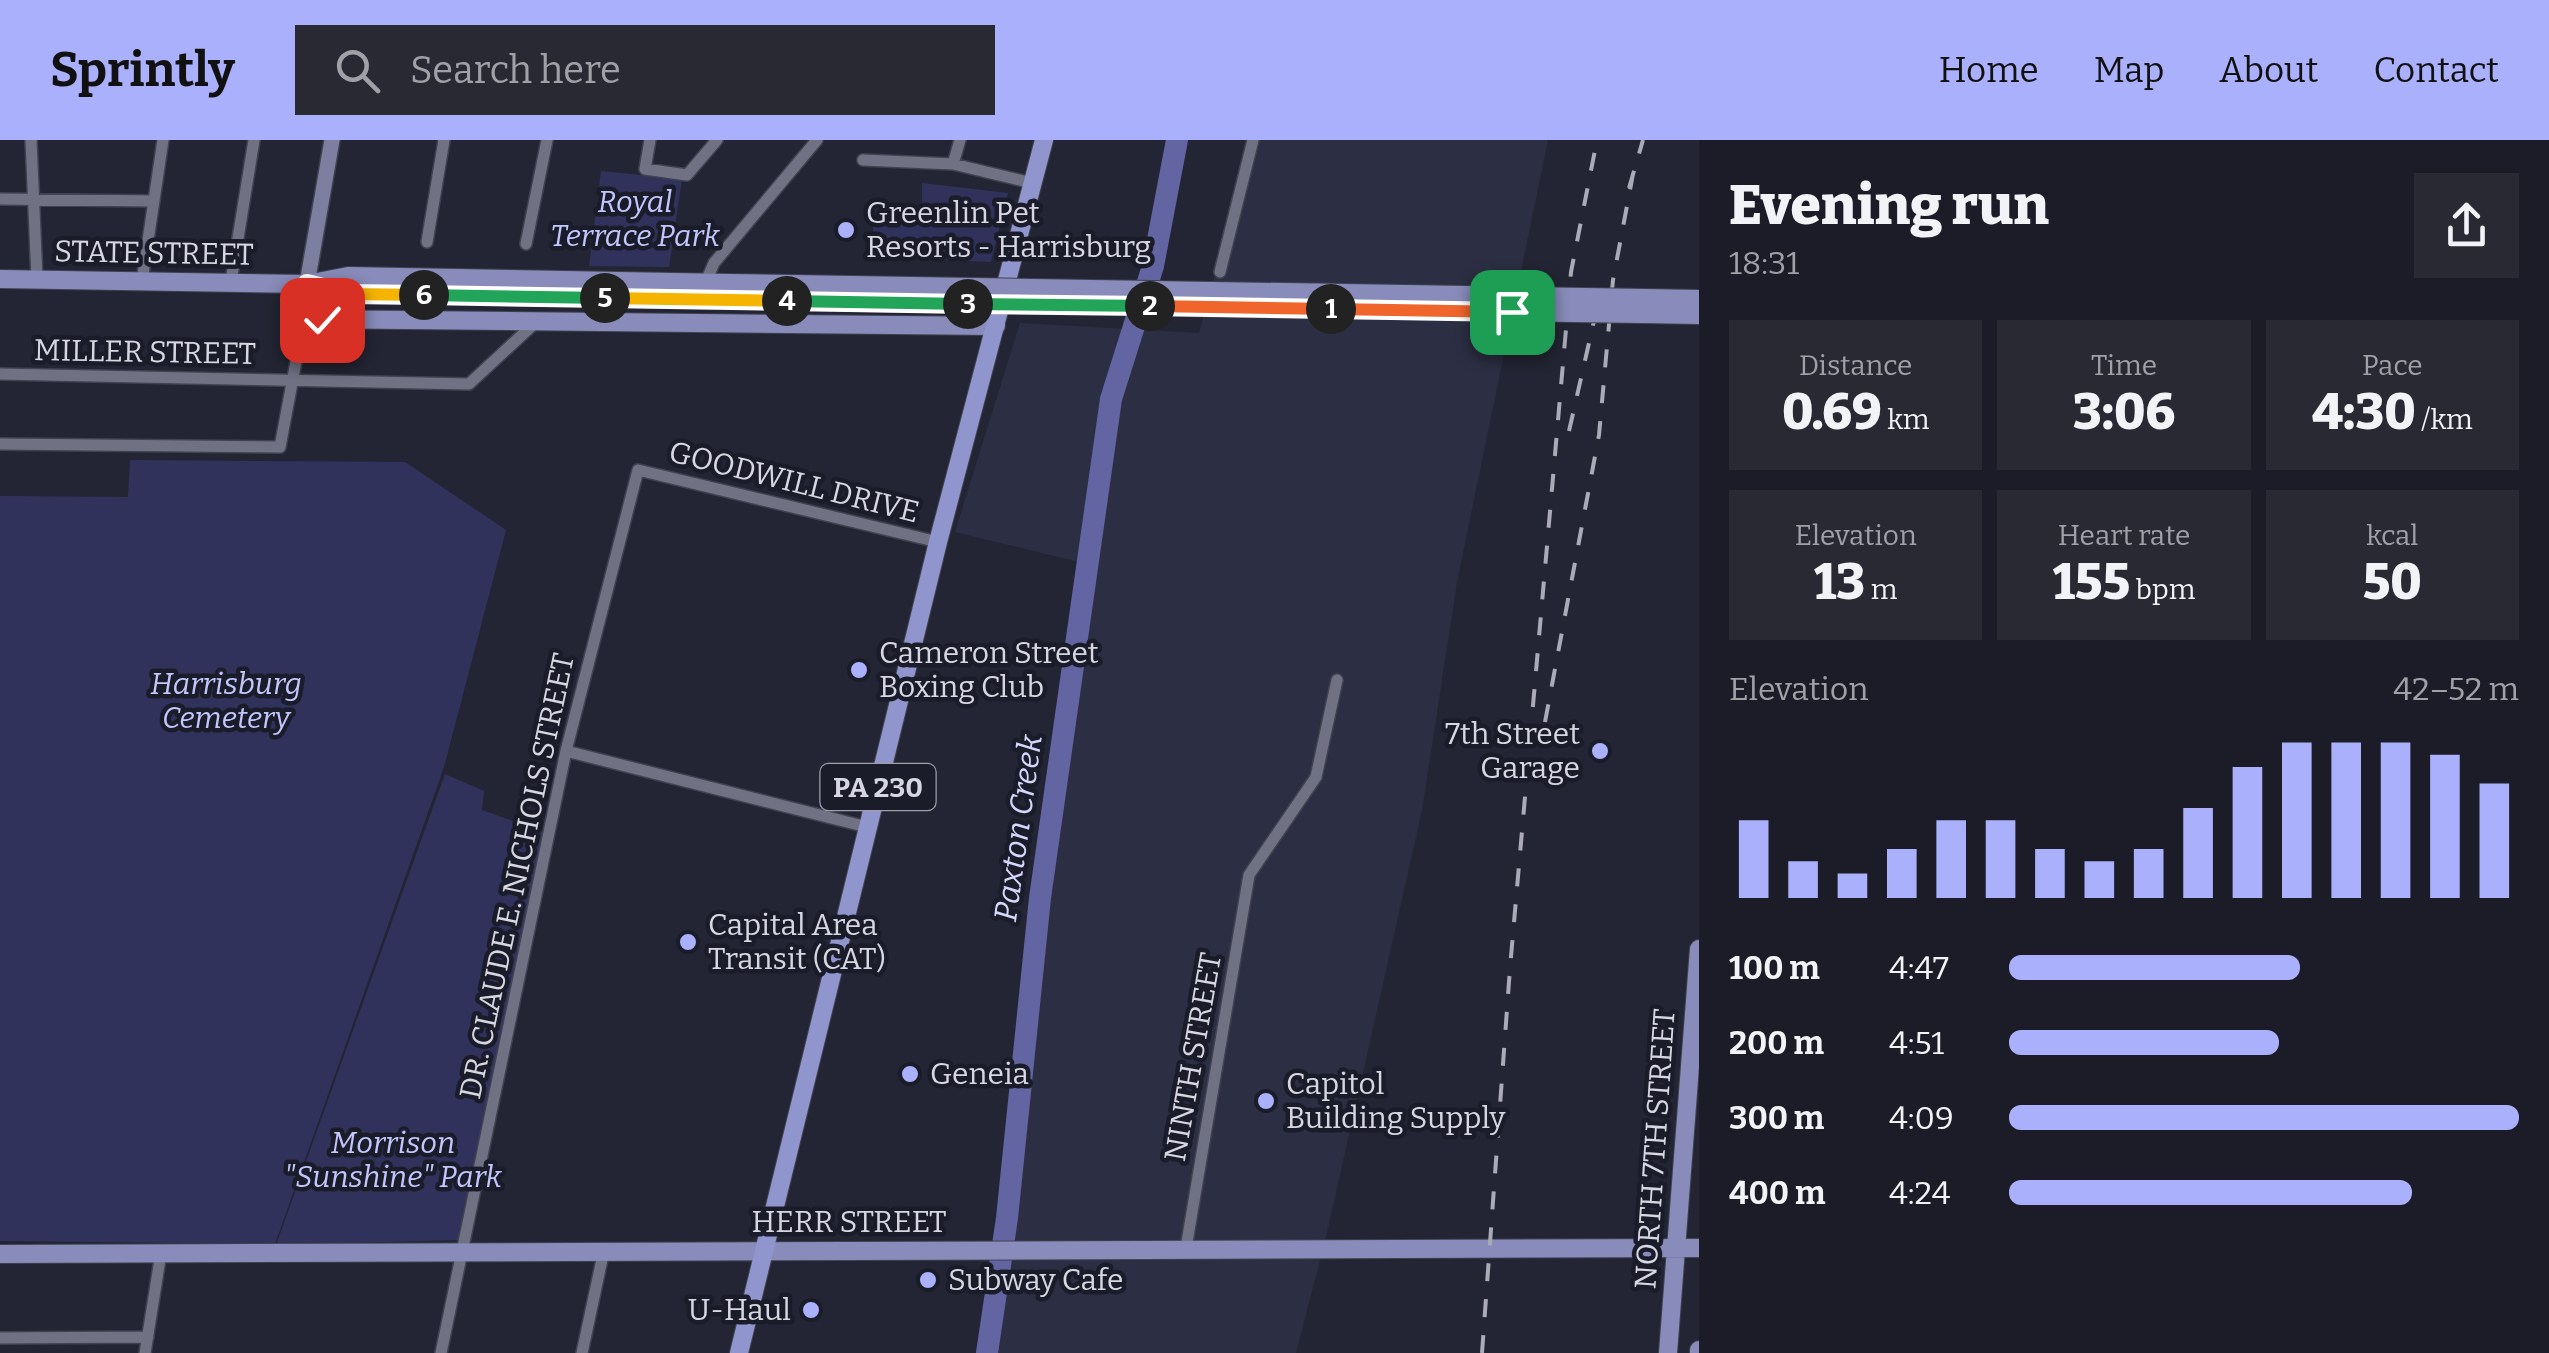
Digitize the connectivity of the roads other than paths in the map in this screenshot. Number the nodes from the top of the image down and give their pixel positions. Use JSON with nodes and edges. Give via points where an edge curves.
{"nodes":[{"id":1,"x":30,"y":140,"type":"edge"},
{"id":2,"x":163,"y":140,"type":"edge"},
{"id":3,"x":254,"y":140,"type":"edge"},
{"id":4,"x":332,"y":140,"type":"edge"},
{"id":5,"x":444,"y":140,"type":"edge"},
{"id":6,"x":547,"y":140,"type":"edge"},
{"id":7,"x":650,"y":140,"type":"edge"},
{"id":8,"x":717,"y":140,"type":"edge"},
{"id":9,"x":817,"y":140,"type":"edge"},
{"id":10,"x":960,"y":140,"type":"edge"},
{"id":11,"x":1044,"y":140,"type":"edge"},
{"id":12,"x":1254,"y":140,"type":"edge"},
{"id":13,"x":862,"y":160,"type":"dead end"},
{"id":14,"x":954,"y":164,"type":"junction"},
{"id":15,"x":1032,"y":183,"type":"junction"},
{"id":16,"x":0,"y":199,"type":"edge"},
{"id":17,"x":33,"y":199,"type":"junction"},
{"id":18,"x":153,"y":201,"type":"junction"},
{"id":19,"x":427,"y":242,"type":"dead end"},
{"id":20,"x":526,"y":244,"type":"dead end"},
{"id":21,"x":1220,"y":272,"type":"dead end"},
{"id":22,"x":0,"y":279,"type":"edge"},
{"id":23,"x":37,"y":279,"type":"junction"},
{"id":24,"x":142,"y":280,"type":"junction"},
{"id":25,"x":231,"y":282,"type":"junction"},
{"id":26,"x":307,"y":284,"type":"junction"},
{"id":27,"x":704,"y":291,"type":"junction"},
{"id":28,"x":1697,"y":307,"type":"edge"},
{"id":29,"x":304,"y":319,"type":"junction"},
{"id":30,"x":536,"y":322,"type":"junction"},
{"id":31,"x":996,"y":326,"type":"junction"},
{"id":32,"x":0,"y":374,"type":"edge"},
{"id":33,"x":294,"y":380,"type":"junction"},
{"id":34,"x":0,"y":444,"type":"edge"},
{"id":35,"x":638,"y":470,"type":"joint"},
{"id":36,"x":938,"y":542,"type":"junction"},
{"id":37,"x":1337,"y":680,"type":"dead end"},
{"id":38,"x":566,"y":751,"type":"junction"},
{"id":39,"x":867,"y":828,"type":"junction"},
{"id":40,"x":1699,"y":948,"type":"edge"},
{"id":41,"x":604,"y":1248,"type":"junction"},
{"id":42,"x":1186,"y":1248,"type":"junction"},
{"id":43,"x":1675,"y":1248,"type":"junction"},
{"id":44,"x":1699,"y":1248,"type":"edge"},
{"id":45,"x":462,"y":1250,"type":"junction"},
{"id":46,"x":766,"y":1250,"type":"junction"},
{"id":47,"x":162,"y":1253,"type":"junction"},
{"id":48,"x":0,"y":1254,"type":"edge"},
{"id":49,"x":148,"y":1337,"type":"junction"},
{"id":50,"x":0,"y":1338,"type":"edge"},
{"id":51,"x":145,"y":1353,"type":"edge"},
{"id":52,"x":440,"y":1353,"type":"edge"},
{"id":53,"x":582,"y":1353,"type":"edge"},
{"id":54,"x":738,"y":1353,"type":"edge"},
{"id":55,"x":1668,"y":1353,"type":"edge"}],
"edges":[{"from":1,"to":17,"type":"street"},
{"from":2,"to":18,"type":"street"},
{"from":3,"to":25,"type":"street"},
{"from":4,"to":26,"type":"main road"},
{"from":5,"to":19,"type":"street"},
{"from":6,"to":20,"type":"street"},
{"from":7,"to":8,"type":"street","via":[[646,169],[687,175]]},
{"from":9,"to":27,"type":"street","via":[[714,263]]},
{"from":10,"to":14,"type":"street"},
{"from":11,"to":15,"type":"highway","number":"PA 230"},
{"from":12,"to":21,"type":"street"},
{"from":13,"to":14,"type":"street"},
{"from":14,"to":15,"type":"street"},
{"from":15,"to":31,"type":"highway","number":"PA 230"},
{"from":16,"to":17,"type":"street"},
{"from":17,"to":18,"type":"street"},
{"from":17,"to":23,"type":"street"},
{"from":18,"to":24,"type":"street"},
{"from":22,"to":23,"type":"main road","name":"STATE STREET"},
{"from":23,"to":24,"type":"main road","name":"STATE STREET"},
{"from":24,"to":25,"type":"main road","name":"STATE STREET"},
{"from":25,"to":26,"type":"main road","name":"STATE STREET"},
{"from":26,"to":27,"type":"main road","name":"STATE STREET","via":[[347,294]]},
{"from":26,"to":29,"type":"main road"},
{"from":27,"to":28,"type":"main road","name":"STATE STREET","bridge":true},
{"from":29,"to":30,"type":"main road"},
{"from":29,"to":33,"type":"street"},
{"from":30,"to":31,"type":"main road"},
{"from":30,"to":33,"type":"street","name":"MILLER STREET","via":[[470,384]]},
{"from":31,"to":36,"type":"highway","number":"PA 230"},
{"from":32,"to":33,"type":"street","name":"MILLER STREET"},
{"from":33,"to":34,"type":"street","via":[[280,447]]},
{"from":35,"to":36,"type":"street","name":"GOODWILL DRIVE"},
{"from":35,"to":38,"type":"street","name":"DR. CLAUDE E. NICHOLS STREET"},
{"from":36,"to":39,"type":"highway","number":"PA 230"},
{"from":37,"to":42,"type":"street","name":"NINTH STREET","via":[[1316,777],[1250,875]]},
{"from":38,"to":39,"type":"street"},
{"from":38,"to":45,"type":"street","name":"DR. CLAUDE E. NICHOLS STREET"},
{"from":39,"to":46,"type":"highway","number":"PA 230"},
{"from":40,"to":43,"type":"main road","name":"NORTH 7TH STREET"},
{"from":41,"to":45,"type":"main road","name":"HERR STREET"},
{"from":41,"to":46,"type":"main road","name":"HERR STREET"},
{"from":41,"to":53,"type":"street"},
{"from":42,"to":43,"type":"main road","name":"HERR STREET"},
{"from":42,"to":46,"type":"main road","name":"HERR STREET"},
{"from":43,"to":44,"type":"main road","name":"HERR STREET"},
{"from":43,"to":55,"type":"main road","name":"NORTH 7TH STREET"},
{"from":45,"to":47,"type":"main road","name":"HERR STREET"},
{"from":45,"to":52,"type":"street","name":"DR. CLAUDE E. NICHOLS STREET"},
{"from":46,"to":54,"type":"highway","number":"PA 230"},
{"from":47,"to":48,"type":"main road","name":"HERR STREET"},
{"from":47,"to":49,"type":"street"},
{"from":49,"to":50,"type":"street"},
{"from":49,"to":51,"type":"street"}]}
